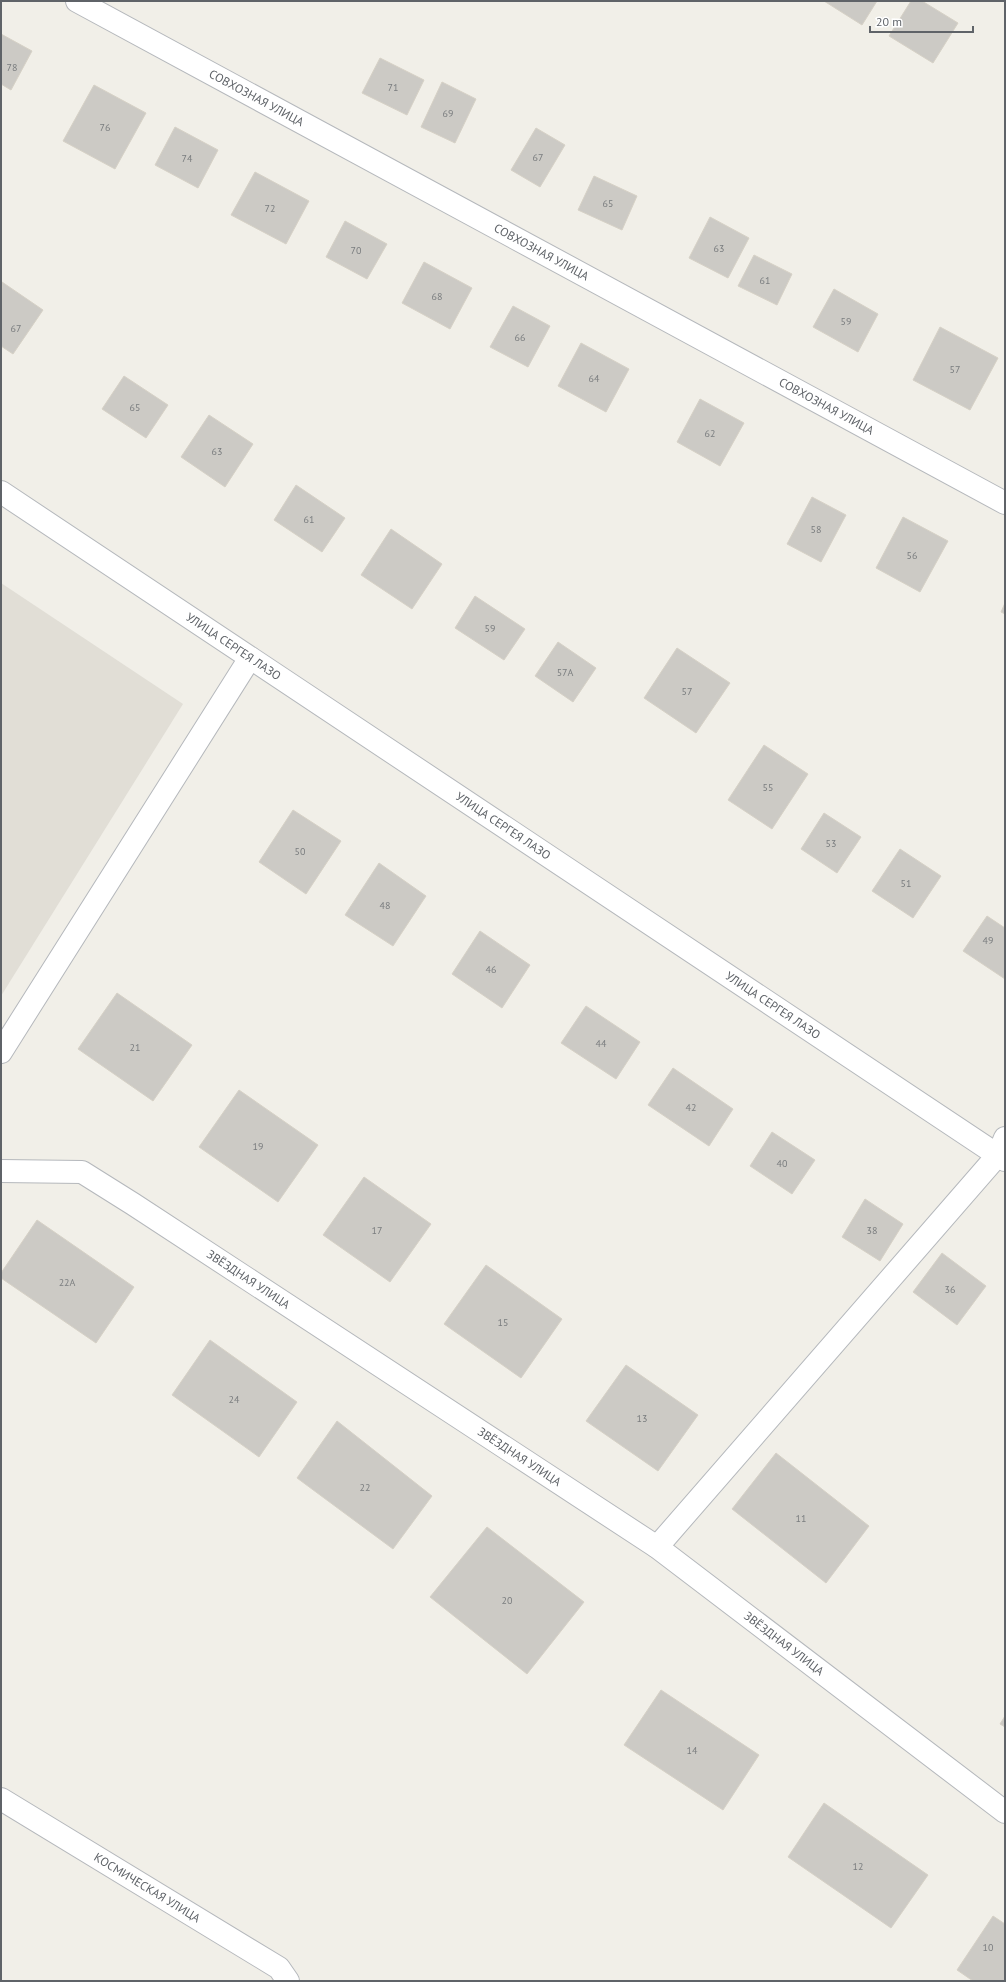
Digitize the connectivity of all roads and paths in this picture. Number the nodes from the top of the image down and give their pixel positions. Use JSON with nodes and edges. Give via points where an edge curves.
{"nodes":[{"id":1,"x":77,"y":1,"type":"edge"},
{"id":2,"x":1,"y":492,"type":"edge"},
{"id":3,"x":1005,"y":503,"type":"edge"},
{"id":4,"x":250,"y":658,"type":"junction"},
{"id":5,"x":1,"y":1052,"type":"edge"},
{"id":6,"x":1003,"y":1151,"type":"edge"},
{"id":7,"x":1,"y":1171,"type":"edge"},
{"id":8,"x":657,"y":1547,"type":"junction"},
{"id":9,"x":1,"y":1799,"type":"edge"},
{"id":10,"x":1005,"y":1812,"type":"edge"},
{"id":11,"x":288,"y":1981,"type":"edge"}],
"edges":[{"from":1,"to":3,"type":"street","name":"СОВХОЗНАЯ УЛИЦА"},
{"from":2,"to":4,"type":"street","name":"УЛИЦА СЕРГЕЯ ЛАЗО"},
{"from":4,"to":5,"type":"street"},
{"from":4,"to":6,"type":"street","name":"УЛИЦА СЕРГЕЯ ЛАЗО"},
{"from":6,"to":8,"type":"street"},
{"from":7,"to":8,"type":"street","name":"ЗВЁЗДНАЯ УЛИЦА","via":[[82,1172]]},
{"from":8,"to":10,"type":"street","name":"ЗВЁЗДНАЯ УЛИЦА"},
{"from":9,"to":11,"type":"street","name":"КОСМИЧЕСКАЯ УЛИЦА","via":[[279,1968]]}]}
